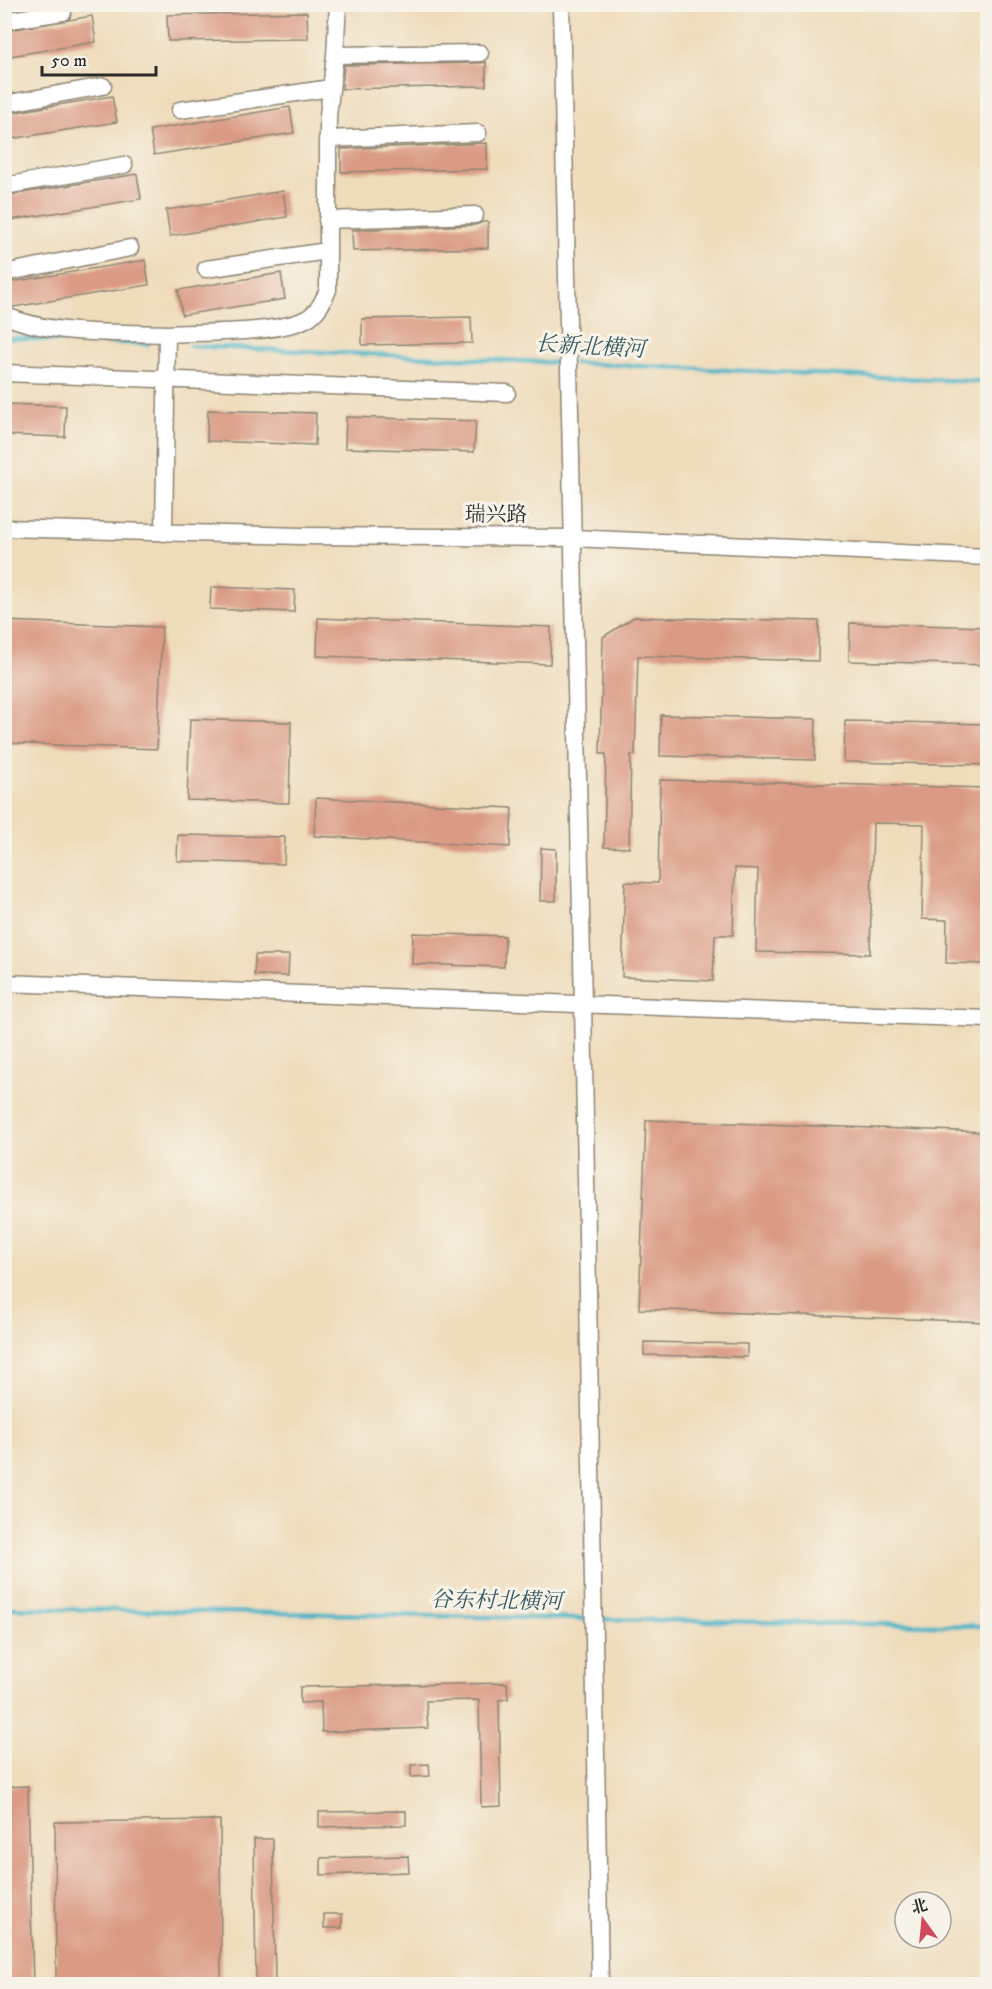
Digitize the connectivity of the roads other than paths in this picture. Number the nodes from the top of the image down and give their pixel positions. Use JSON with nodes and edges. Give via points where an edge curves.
{"nodes":[{"id":1,"x":338,"y":4,"type":"edge"},
{"id":2,"x":561,"y":4,"type":"edge"},
{"id":3,"x":63,"y":12,"type":"dead end"},
{"id":4,"x":4,"y":21,"type":"edge"},
{"id":5,"x":480,"y":52,"type":"dead end"},
{"id":6,"x":335,"y":55,"type":"junction"},
{"id":7,"x":103,"y":86,"type":"dead end"},
{"id":8,"x":331,"y":88,"type":"junction"},
{"id":9,"x":4,"y":104,"type":"edge"},
{"id":10,"x":180,"y":110,"type":"dead end"},
{"id":11,"x":477,"y":133,"type":"dead end"},
{"id":12,"x":327,"y":139,"type":"junction"},
{"id":13,"x":124,"y":165,"type":"dead end"},
{"id":14,"x":4,"y":186,"type":"edge"},
{"id":15,"x":475,"y":215,"type":"dead end"},
{"id":16,"x":327,"y":220,"type":"junction"},
{"id":17,"x":130,"y":248,"type":"dead end"},
{"id":18,"x":327,"y":251,"type":"junction"},
{"id":19,"x":206,"y":269,"type":"dead end"},
{"id":20,"x":4,"y":273,"type":"edge"},
{"id":21,"x":4,"y":315,"type":"edge"},
{"id":22,"x":167,"y":334,"type":"junction"},
{"id":23,"x":4,"y":373,"type":"edge"},
{"id":24,"x":167,"y":379,"type":"junction"},
{"id":25,"x":507,"y":393,"type":"dead end"},
{"id":26,"x":4,"y":528,"type":"edge"},
{"id":27,"x":164,"y":533,"type":"junction"},
{"id":28,"x":573,"y":538,"type":"junction"},
{"id":29,"x":987,"y":557,"type":"edge"},
{"id":30,"x":4,"y":983,"type":"edge"},
{"id":31,"x":583,"y":1004,"type":"junction"},
{"id":32,"x":987,"y":1019,"type":"edge"},
{"id":33,"x":600,"y":1984,"type":"edge"}],
"edges":[{"from":1,"to":6,"type":"street"},
{"from":2,"to":28,"type":"street"},
{"from":3,"to":4,"type":"street"},
{"from":5,"to":6,"type":"street"},
{"from":6,"to":8,"type":"street"},
{"from":7,"to":9,"type":"street"},
{"from":8,"to":10,"type":"street"},
{"from":8,"to":12,"type":"street"},
{"from":11,"to":12,"type":"street"},
{"from":12,"to":16,"type":"street"},
{"from":13,"to":14,"type":"street"},
{"from":15,"to":16,"type":"street"},
{"from":16,"to":18,"type":"street"},
{"from":17,"to":20,"type":"street"},
{"from":18,"to":19,"type":"street"},
{"from":18,"to":22,"type":"street","via":[[328,290],[320,307],[307,319],[278,328]]},
{"from":21,"to":22,"type":"street","via":[[48,328]]},
{"from":22,"to":24,"type":"street"},
{"from":23,"to":24,"type":"street"},
{"from":24,"to":25,"type":"street"},
{"from":24,"to":27,"type":"street"},
{"from":26,"to":27,"type":"street","name":"瑞兴路"},
{"from":27,"to":28,"type":"street","name":"瑞兴路"},
{"from":28,"to":29,"type":"street","name":"瑞兴路"},
{"from":28,"to":31,"type":"street"},
{"from":30,"to":31,"type":"street"},
{"from":31,"to":32,"type":"street"},
{"from":31,"to":33,"type":"street"}]}
